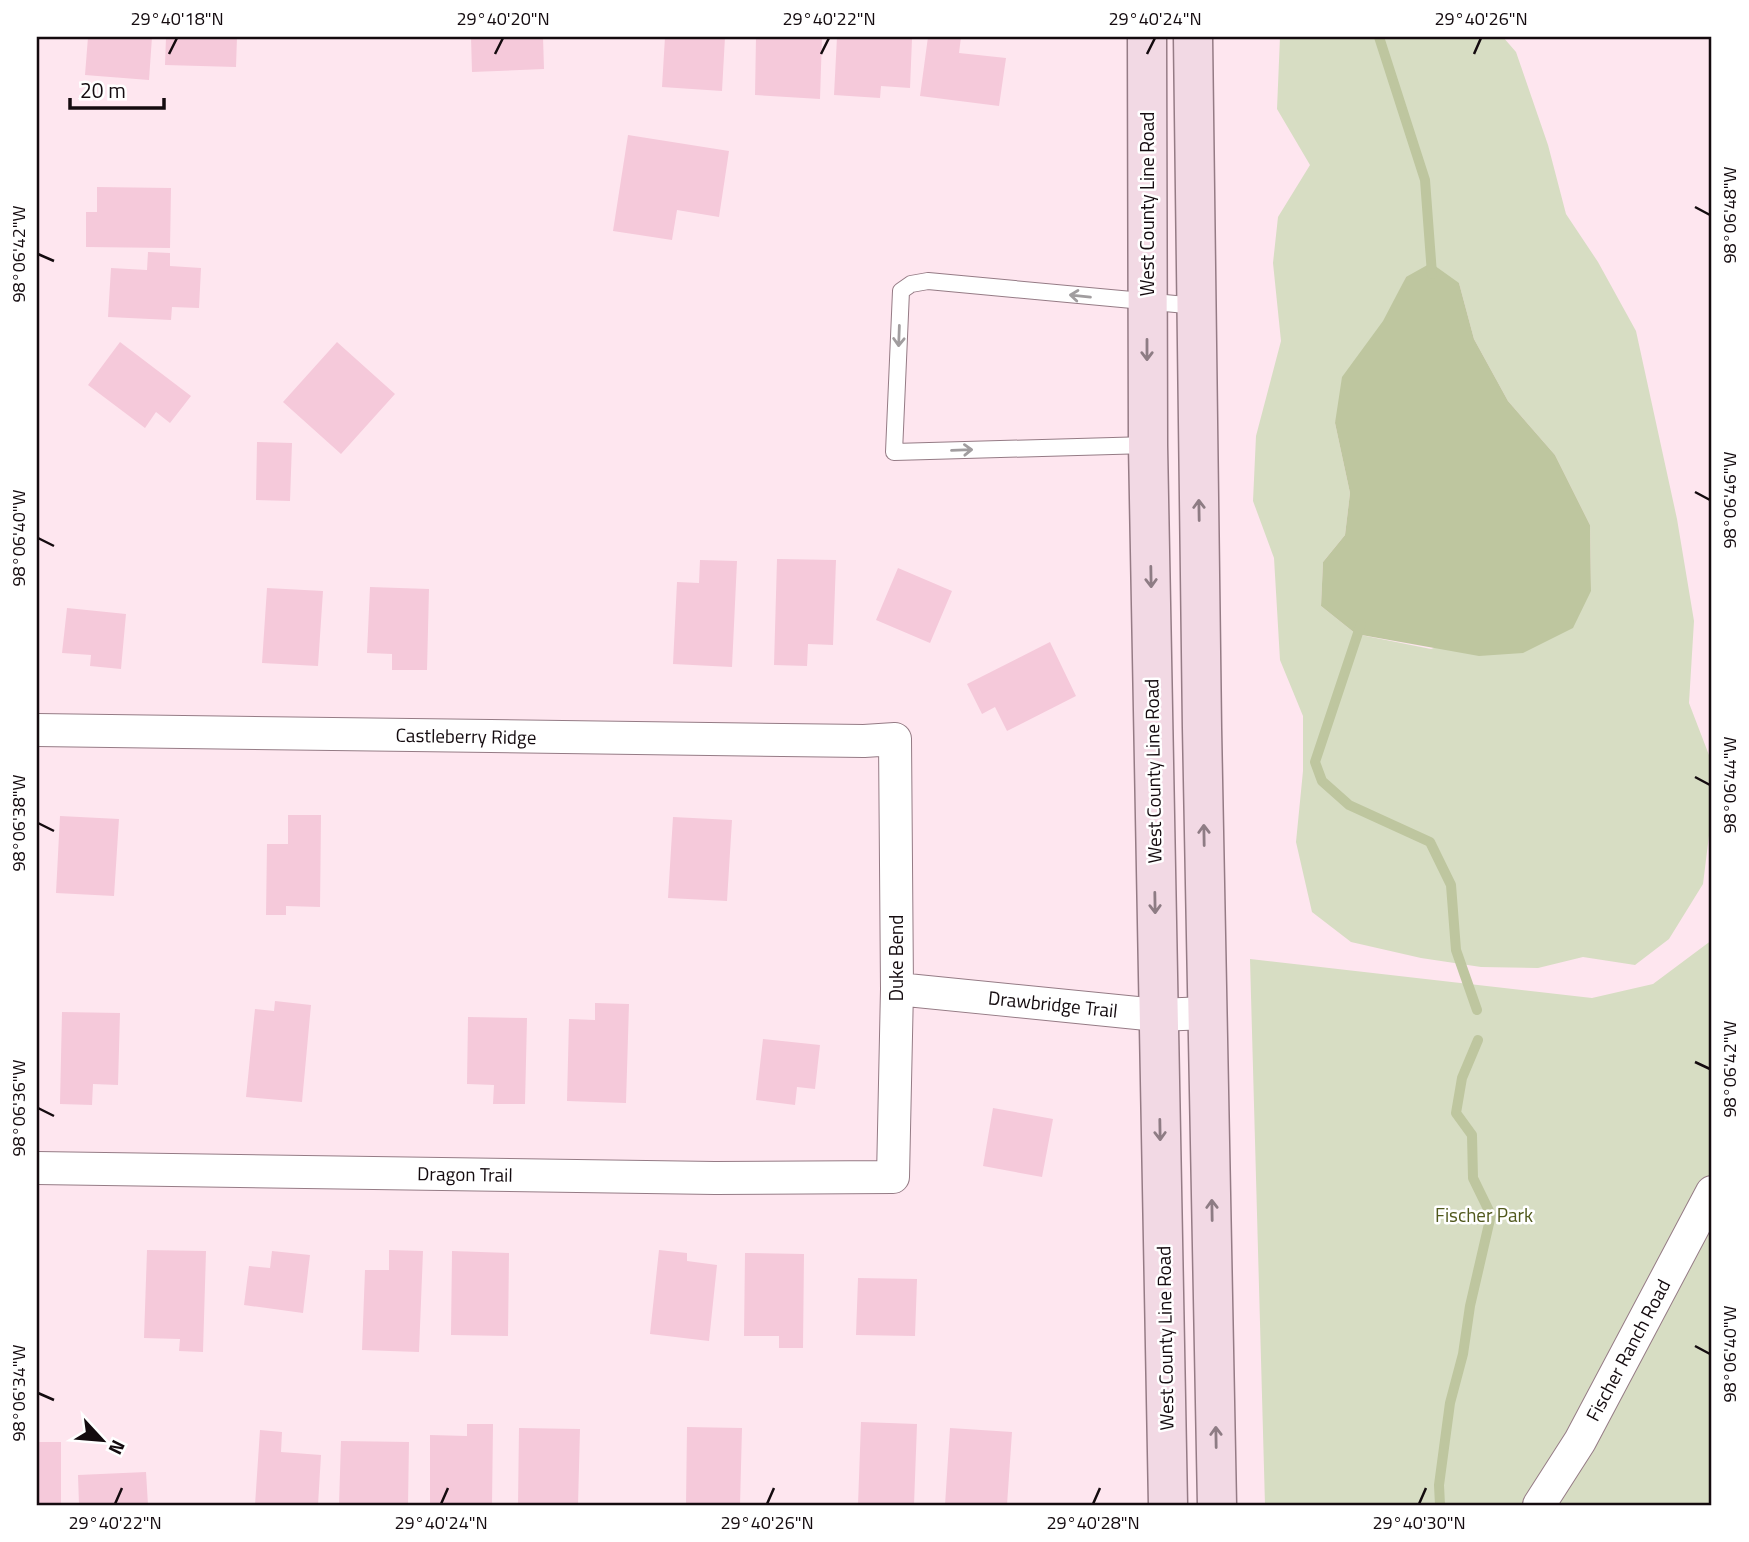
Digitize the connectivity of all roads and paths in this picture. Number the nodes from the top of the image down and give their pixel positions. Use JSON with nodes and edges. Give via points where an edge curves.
{"nodes":[{"id":1,"x":1147,"y":37,"type":"edge"},
{"id":2,"x":1194,"y":37,"type":"edge"},
{"id":3,"x":1147,"y":303,"type":"junction"},
{"id":4,"x":1197,"y":306,"type":"junction"},
{"id":5,"x":1148,"y":444,"type":"junction"},
{"id":6,"x":37,"y":730,"type":"edge"},
{"id":7,"x":895,"y":739,"type":"joint"},
{"id":8,"x":897,"y":989,"type":"junction"},
{"id":9,"x":1209,"y":1013,"type":"junction"},
{"id":10,"x":1157,"y":1015,"type":"junction"},
{"id":11,"x":37,"y":1168,"type":"edge"},
{"id":12,"x":893,"y":1177,"type":"joint"},
{"id":13,"x":1712,"y":1192,"type":"edge"},
{"id":14,"x":1168,"y":1505,"type":"edge"},
{"id":15,"x":1217,"y":1505,"type":"edge"},
{"id":16,"x":1539,"y":1505,"type":"edge"}],
"edges":[{"from":1,"to":3,"type":"main road","name":"West County Line Road"},
{"from":2,"to":4,"type":"main road"},
{"from":3,"to":4,"type":"lane"},
{"from":3,"to":5,"type":"main road","name":"West County Line Road","one_way":true},
{"from":3,"to":5,"type":"lane","one_way":true,"via":[[928,281],[911,284],[901,291],[894,452]]},
{"from":9,"to":4,"type":"main road","one_way":true},
{"from":5,"to":10,"type":"main road","name":"West County Line Road","one_way":true},
{"from":6,"to":7,"type":"street","name":"Castleberry Ridge"},
{"from":7,"to":8,"type":"street","name":"Duke Bend"},
{"from":8,"to":10,"type":"street","name":"Drawbridge Trail"},
{"from":8,"to":12,"type":"street","name":"Duke Bend"},
{"from":9,"to":10,"type":"street","name":"Drawbridge Trail"},
{"from":15,"to":9,"type":"main road","one_way":true},
{"from":10,"to":14,"type":"main road","name":"West County Line Road","one_way":true},
{"from":11,"to":12,"type":"street","name":"Dragon Trail"},
{"from":13,"to":16,"type":"street","name":"Fischer Ranch Road","via":[[1580,1441]]}]}
